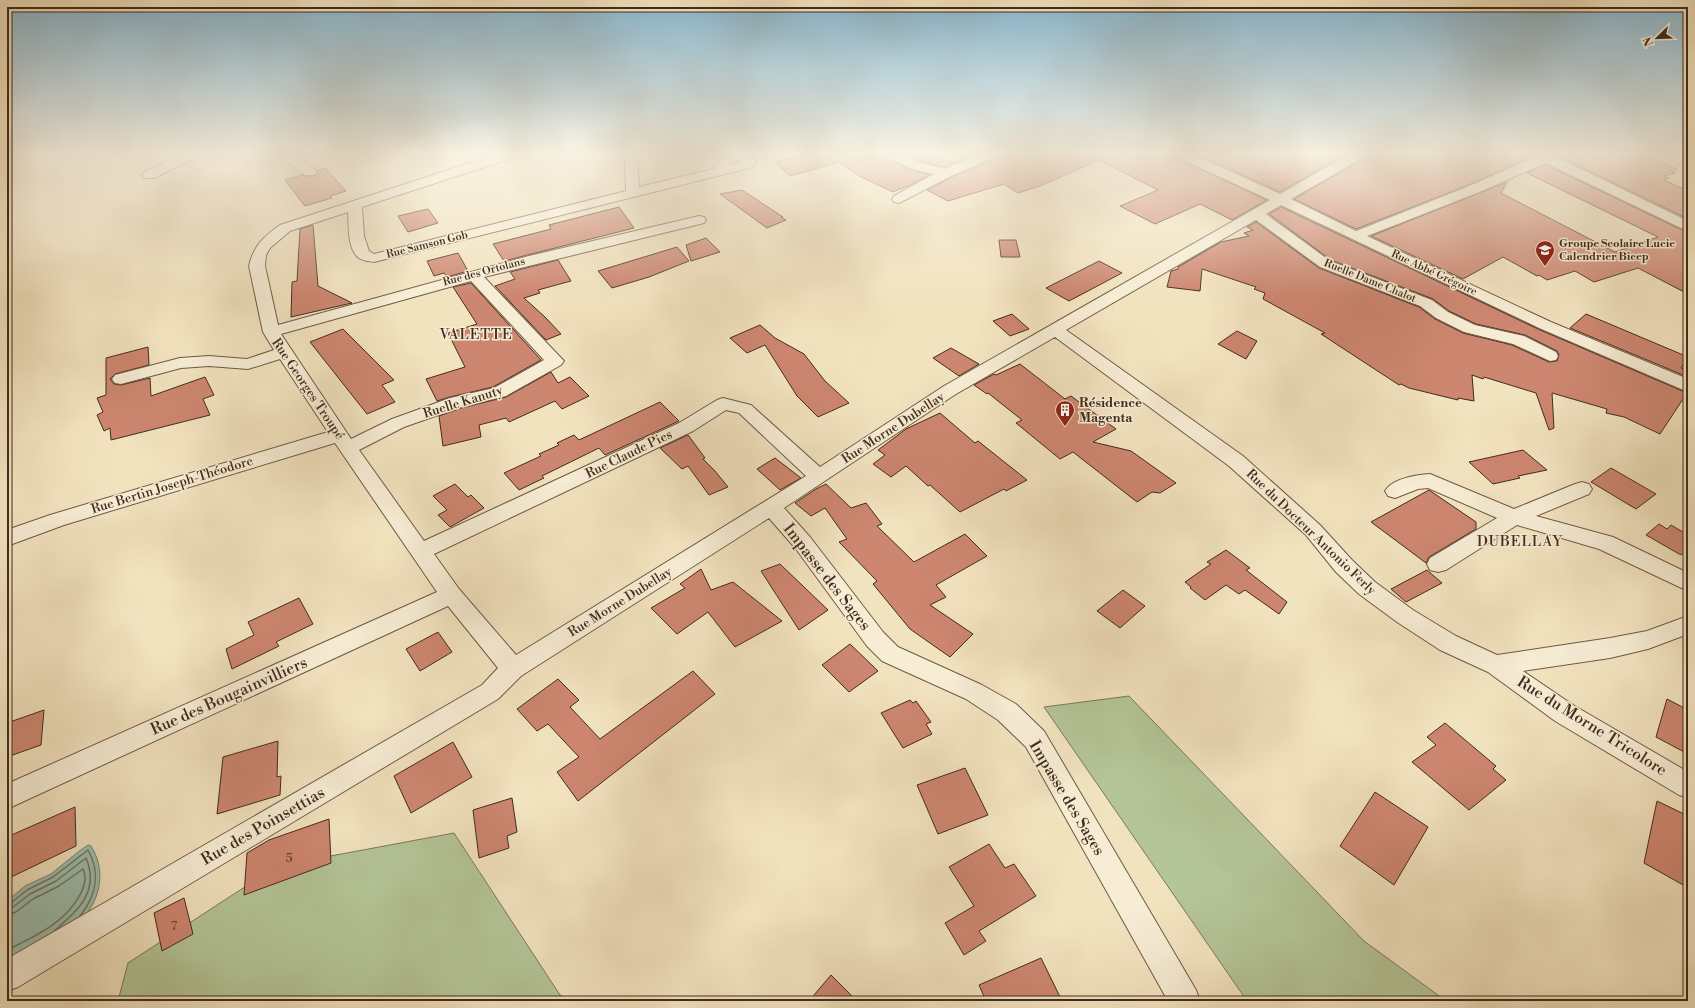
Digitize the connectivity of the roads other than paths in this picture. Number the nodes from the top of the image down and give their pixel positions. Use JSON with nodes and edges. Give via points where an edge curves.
{"nodes":[{"id":1,"x":364,"y":202,"type":"edge"},
{"id":2,"x":594,"y":202,"type":"edge"},
{"id":3,"x":1276,"y":202,"type":"edge"},
{"id":4,"x":1286,"y":202,"type":"edge"},
{"id":5,"x":1441,"y":202,"type":"edge"},
{"id":6,"x":1642,"y":202,"type":"edge"},
{"id":7,"x":355,"y":205,"type":"junction"},
{"id":8,"x":1258,"y":214,"type":"junction"},
{"id":9,"x":699,"y":220,"type":"dead end"},
{"id":10,"x":1685,"y":222,"type":"edge"},
{"id":11,"x":1355,"y":236,"type":"junction"},
{"id":12,"x":474,"y":275,"type":"junction"},
{"id":13,"x":1441,"y":293,"type":"junction"},
{"id":14,"x":1056,"y":330,"type":"junction"},
{"id":15,"x":270,"y":332,"type":"junction"},
{"id":16,"x":284,"y":352,"type":"junction"},
{"id":17,"x":1550,"y":356,"type":"dead end"},
{"id":18,"x":121,"y":379,"type":"dead end"},
{"id":19,"x":1688,"y":386,"type":"edge"},
{"id":20,"x":343,"y":441,"type":"junction"},
{"id":21,"x":819,"y":477,"type":"junction"},
{"id":22,"x":1582,"y":489,"type":"dead end"},
{"id":23,"x":1395,"y":491,"type":"dead end"},
{"id":24,"x":771,"y":506,"type":"junction"},
{"id":25,"x":1514,"y":517,"type":"junction"},
{"id":26,"x":7,"y":538,"type":"edge"},
{"id":27,"x":421,"y":552,"type":"junction"},
{"id":28,"x":1438,"y":564,"type":"dead end"},
{"id":29,"x":1688,"y":583,"type":"edge"},
{"id":30,"x":451,"y":595,"type":"junction"},
{"id":31,"x":1688,"y":625,"type":"edge"},
{"id":32,"x":1496,"y":665,"type":"junction"},
{"id":33,"x":513,"y":669,"type":"junction"},
{"id":34,"x":1688,"y":786,"type":"edge"},
{"id":35,"x":7,"y":797,"type":"edge"},
{"id":36,"x":7,"y":976,"type":"edge"},
{"id":37,"x":1185,"y":1001,"type":"edge"}],
"edges":[{"from":1,"to":7,"type":"street","name":"Rue Georges Troupé"},
{"from":2,"to":7,"type":"street","name":"Rue Samson Gob","via":[[374,258],[362,254],[357,236]]},
{"from":3,"to":8,"type":"street","name":"Rue Morne Dubellay"},
{"from":4,"to":11,"type":"street","name":"Rue Abbé Grégoire"},
{"from":5,"to":11,"type":"street"},
{"from":6,"to":10,"type":"street"},
{"from":7,"to":15,"type":"street","name":"Rue Georges Troupé","via":[[285,228],[272,236],[264,246],[257,266]]},
{"from":8,"to":13,"type":"street","name":"Ruelle Dame Chalot","via":[[1325,264]]},
{"from":8,"to":14,"type":"street","name":"Rue Morne Dubellay"},
{"from":9,"to":12,"type":"street","name":"Rue des Ortolans"},
{"from":11,"to":13,"type":"street","name":"Rue Abbé Grégoire"},
{"from":12,"to":15,"type":"street","name":"Rue des Ortolans"},
{"from":12,"to":20,"type":"street","name":"Ruelle Kanuty","via":[[555,361],[500,392],[456,402]]},
{"from":13,"to":17,"type":"street","via":[[1442,315],[1470,329],[1518,340]]},
{"from":13,"to":19,"type":"street","name":"Rue Abbé Grégoire","via":[[1545,324]]},
{"from":14,"to":21,"type":"street","name":"Rue Morne Dubellay","via":[[950,390]]},
{"from":14,"to":32,"type":"street","name":"Rue du Docteur Antonio Ferly","via":[[1236,461],[1312,530],[1367,588],[1448,643]]},
{"from":15,"to":16,"type":"street","name":"Rue Georges Troupé"},
{"from":16,"to":18,"type":"street","via":[[248,364],[209,361],[180,363]]},
{"from":16,"to":20,"type":"street","name":"Rue Georges Troupé"},
{"from":20,"to":26,"type":"street","name":"Rue Bertin Joseph-Théodore","via":[[57,520]]},
{"from":20,"to":27,"type":"street","name":"Rue Georges Troupé"},
{"from":21,"to":24,"type":"street","name":"Rue Morne Dubellay"},
{"from":21,"to":27,"type":"street","name":"Rue Claude Pies","via":[[745,408],[723,404],[686,427]]},
{"from":22,"to":25,"type":"street"},
{"from":23,"to":25,"type":"street","via":[[1415,482],[1430,481]]},
{"from":24,"to":33,"type":"street","name":"Rue Morne Dubellay"},
{"from":24,"to":37,"type":"street","name":"Impasse des Sages","via":[[803,542],[875,639],[890,654],[987,699],[1007,712],[1035,740]]},
{"from":25,"to":28,"type":"street"},
{"from":25,"to":29,"type":"street","via":[[1606,542]]},
{"from":27,"to":30,"type":"street","name":"Rue Georges Troupé"},
{"from":30,"to":33,"type":"street","name":"Rue Georges Troupé"},
{"from":30,"to":35,"type":"street","name":"Rue des Bougainvilliers"},
{"from":31,"to":32,"type":"street","via":[[1648,640],[1610,648]]},
{"from":32,"to":34,"type":"street","name":"Rue du Morne Tricolore","via":[[1564,712]]},
{"from":33,"to":36,"type":"street","name":"Rue des Poinsettias","via":[[490,692]]}]}
